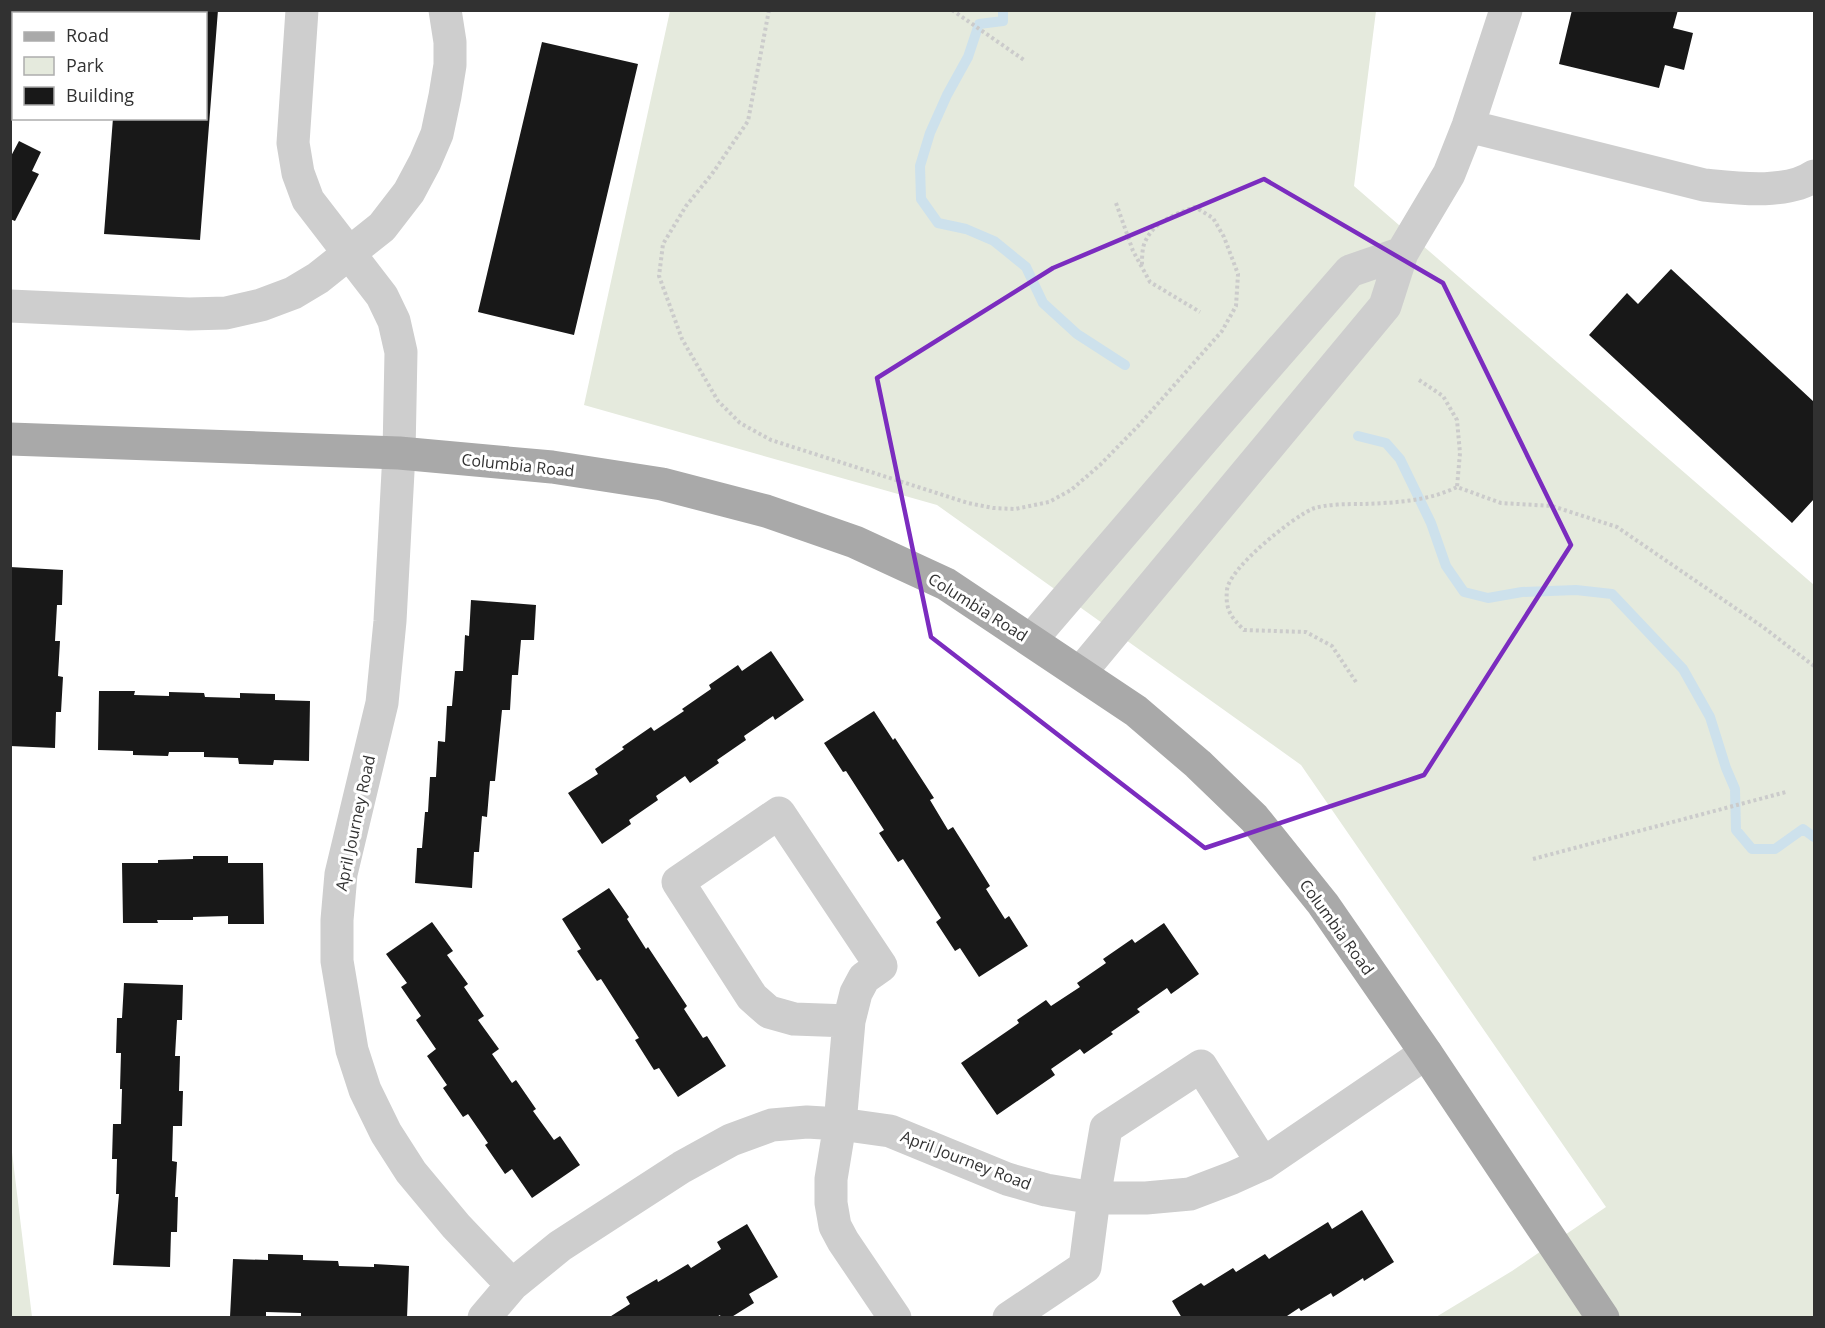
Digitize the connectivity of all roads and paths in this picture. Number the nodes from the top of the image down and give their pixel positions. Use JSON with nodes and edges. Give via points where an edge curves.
{"nodes":[{"id":1,"x":302,"y":10,"type":"edge"},
{"id":2,"x":445,"y":10,"type":"edge"},
{"id":3,"x":769,"y":10,"type":"edge"},
{"id":4,"x":952,"y":10,"type":"edge"},
{"id":5,"x":1506,"y":10,"type":"edge"},
{"id":6,"x":1024,"y":60,"type":"dead end"},
{"id":7,"x":1468,"y":126,"type":"junction"},
{"id":8,"x":1815,"y":176,"type":"edge"},
{"id":9,"x":1116,"y":203,"type":"dead end"},
{"id":10,"x":1402,"y":253,"type":"junction"},
{"id":11,"x":349,"y":254,"type":"junction"},
{"id":12,"x":1142,"y":266,"type":"junction"},
{"id":13,"x":10,"y":306,"type":"edge"},
{"id":14,"x":1200,"y":312,"type":"dead end"},
{"id":15,"x":1419,"y":380,"type":"dead end"},
{"id":16,"x":10,"y":439,"type":"edge"},
{"id":17,"x":399,"y":453,"type":"junction"},
{"id":18,"x":1456,"y":487,"type":"junction"},
{"id":19,"x":1031,"y":640,"type":"junction"},
{"id":20,"x":1815,"y":666,"type":"edge"},
{"id":21,"x":1080,"y":673,"type":"junction"},
{"id":22,"x":1356,"y":682,"type":"dead end"},
{"id":23,"x":1786,"y":792,"type":"dead end"},
{"id":24,"x":1533,"y":859,"type":"dead end"},
{"id":25,"x":849,"y":1021,"type":"junction"},
{"id":26,"x":1426,"y":1053,"type":"junction"},
{"id":27,"x":840,"y":1124,"type":"junction"},
{"id":28,"x":1263,"y":1164,"type":"junction"},
{"id":29,"x":1094,"y":1198,"type":"junction"},
{"id":30,"x":513,"y":1284,"type":"junction"},
{"id":31,"x":484,"y":1317,"type":"edge"},
{"id":32,"x":895,"y":1317,"type":"edge"},
{"id":33,"x":1009,"y":1317,"type":"edge"},
{"id":34,"x":1604,"y":1317,"type":"edge"}],
"edges":[{"from":1,"to":11,"type":"street","name":"April Journey Road","via":[[293,143],[298,173],[308,201]]},
{"from":2,"to":11,"type":"street","via":[[450,65],[437,134],[409,192],[382,227]]},
{"from":3,"to":12,"type":"path","via":[[748,121],[663,244],[659,276],[682,339],[718,401],[740,423],[771,440],[968,503],[1016,509],[1049,502],[1100,465],[1139,425],[1222,331],[1236,306],[1238,274],[1224,237],[1213,218],[1195,207],[1154,228],[1144,243]]},
{"from":4,"to":6,"type":"path"},
{"from":5,"to":7,"type":"street"},
{"from":7,"to":8,"type":"street","via":[[1704,185],[1779,188]]},
{"from":7,"to":10,"type":"street","via":[[1449,174]]},
{"from":9,"to":12,"type":"path"},
{"from":10,"to":19,"type":"street","via":[[1350,271]]},
{"from":10,"to":21,"type":"street","via":[[1385,306]]},
{"from":11,"to":13,"type":"street","via":[[293,293],[226,313]]},
{"from":11,"to":17,"type":"street","name":"April Journey Road","via":[[382,296],[394,321],[401,352]]},
{"from":12,"to":14,"type":"path","via":[[1150,282]]},
{"from":15,"to":18,"type":"path","via":[[1443,396],[1457,420],[1460,453]]},
{"from":16,"to":17,"type":"main road","name":"Columbia Road"},
{"from":17,"to":19,"type":"main road","name":"Columbia Road","via":[[552,467],[662,484],[766,511],[855,542],[946,584]]},
{"from":17,"to":30,"type":"street","name":"April Journey Road","via":[[382,703],[341,874],[337,961],[352,1050],[386,1133],[411,1172],[456,1226]]},
{"from":18,"to":20,"type":"path","via":[[1501,503],[1552,506],[1617,527]]},
{"from":18,"to":22,"type":"path","via":[[1444,494],[1391,503],[1312,509],[1269,538],[1234,573],[1227,589],[1229,615],[1244,630],[1306,632],[1332,646]]},
{"from":19,"to":21,"type":"main road","name":"Columbia Road"},
{"from":21,"to":26,"type":"main road","name":"Columbia Road","via":[[1136,711],[1254,818],[1323,904]]},
{"from":23,"to":24,"type":"path"},
{"from":25,"to":25,"type":"street","via":[[864,978],[881,966],[779,813],[678,882],[752,998],[769,1012],[794,1019]]},
{"from":25,"to":27,"type":"street"},
{"from":26,"to":28,"type":"street","name":"April Journey Road"},
{"from":26,"to":34,"type":"main road","name":"Columbia Road"},
{"from":27,"to":29,"type":"street","name":"April Journey Road","via":[[890,1131],[1007,1179]]},
{"from":27,"to":30,"type":"street","name":"April Journey Road","via":[[771,1125],[730,1140],[560,1246]]},
{"from":27,"to":32,"type":"street","via":[[831,1179],[835,1226]]},
{"from":28,"to":29,"type":"street","name":"April Journey Road","via":[[1190,1194]]},
{"from":28,"to":29,"type":"street","via":[[1201,1066],[1106,1128]]},
{"from":29,"to":33,"type":"street","via":[[1085,1267]]},
{"from":30,"to":31,"type":"street","name":"April Journey Road"}]}
